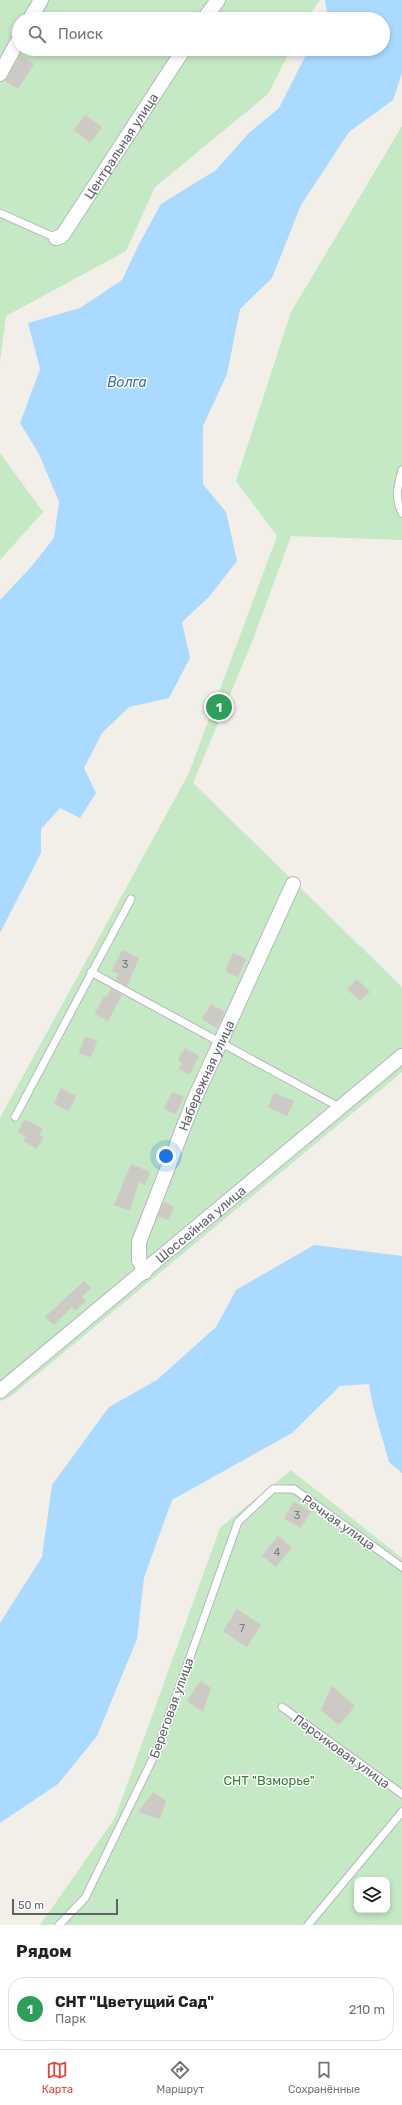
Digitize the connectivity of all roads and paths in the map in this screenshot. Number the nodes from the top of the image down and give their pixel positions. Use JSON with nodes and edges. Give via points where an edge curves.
{"nodes":[{"id":1,"x":41,"y":0,"type":"edge"},
{"id":2,"x":218,"y":0,"type":"edge"},
{"id":3,"x":34,"y":12,"type":"edge"},
{"id":4,"x":209,"y":12,"type":"edge"},
{"id":5,"x":12,"y":52,"type":"edge"},
{"id":6,"x":179,"y":56,"type":"edge"},
{"id":7,"x":0,"y":74,"type":"edge"},
{"id":8,"x":0,"y":213,"type":"edge"},
{"id":9,"x":56,"y":238,"type":"joint"},
{"id":10,"x":402,"y":470,"type":"edge"},
{"id":11,"x":402,"y":513,"type":"edge"},
{"id":12,"x":293,"y":884,"type":"dead end"},
{"id":13,"x":131,"y":898,"type":"dead end"},
{"id":14,"x":91,"y":972,"type":"junction"},
{"id":15,"x":221,"y":1042,"type":"junction"},
{"id":16,"x":402,"y":1056,"type":"edge"},
{"id":17,"x":339,"y":1107,"type":"junction"},
{"id":18,"x":15,"y":1117,"type":"dead end"},
{"id":19,"x":145,"y":1272,"type":"junction"},
{"id":20,"x":0,"y":1391,"type":"edge"},
{"id":21,"x":273,"y":1489,"type":"joint"},
{"id":22,"x":402,"y":1567,"type":"edge"},
{"id":23,"x":282,"y":1707,"type":"dead end"},
{"id":24,"x":402,"y":1794,"type":"edge"},
{"id":25,"x":402,"y":1812,"type":"edge"},
{"id":26,"x":59,"y":1925,"type":"edge"},
{"id":27,"x":308,"y":1925,"type":"edge"}],
"edges":[{"from":1,"to":3,"type":"street"},
{"from":2,"to":4,"type":"street"},
{"from":5,"to":7,"type":"street"},
{"from":6,"to":9,"type":"street","name":"Центральная улица","via":[[62,236]]},
{"from":8,"to":9,"type":"lane"},
{"from":10,"to":11,"type":"lane","via":[[396,492]]},
{"from":12,"to":15,"type":"street","name":"Набережная улица"},
{"from":13,"to":14,"type":"lane"},
{"from":14,"to":15,"type":"lane"},
{"from":14,"to":18,"type":"lane"},
{"from":15,"to":17,"type":"lane"},
{"from":15,"to":19,"type":"street","name":"Набережная улица","via":[[194,1100],[139,1242],[139,1260]]},
{"from":16,"to":17,"type":"street","name":"Шоссейная улица"},
{"from":17,"to":19,"type":"street","name":"Шоссейная улица"},
{"from":19,"to":20,"type":"street","name":"Шоссейная улица"},
{"from":21,"to":22,"type":"lane","name":"Речная улица","via":[[294,1489]]},
{"from":21,"to":26,"type":"lane","name":"Береговая улица","via":[[238,1522],[157,1750],[85,1898]]},
{"from":23,"to":24,"type":"lane","name":"Персиковая улица"},
{"from":25,"to":27,"type":"lane"}]}
